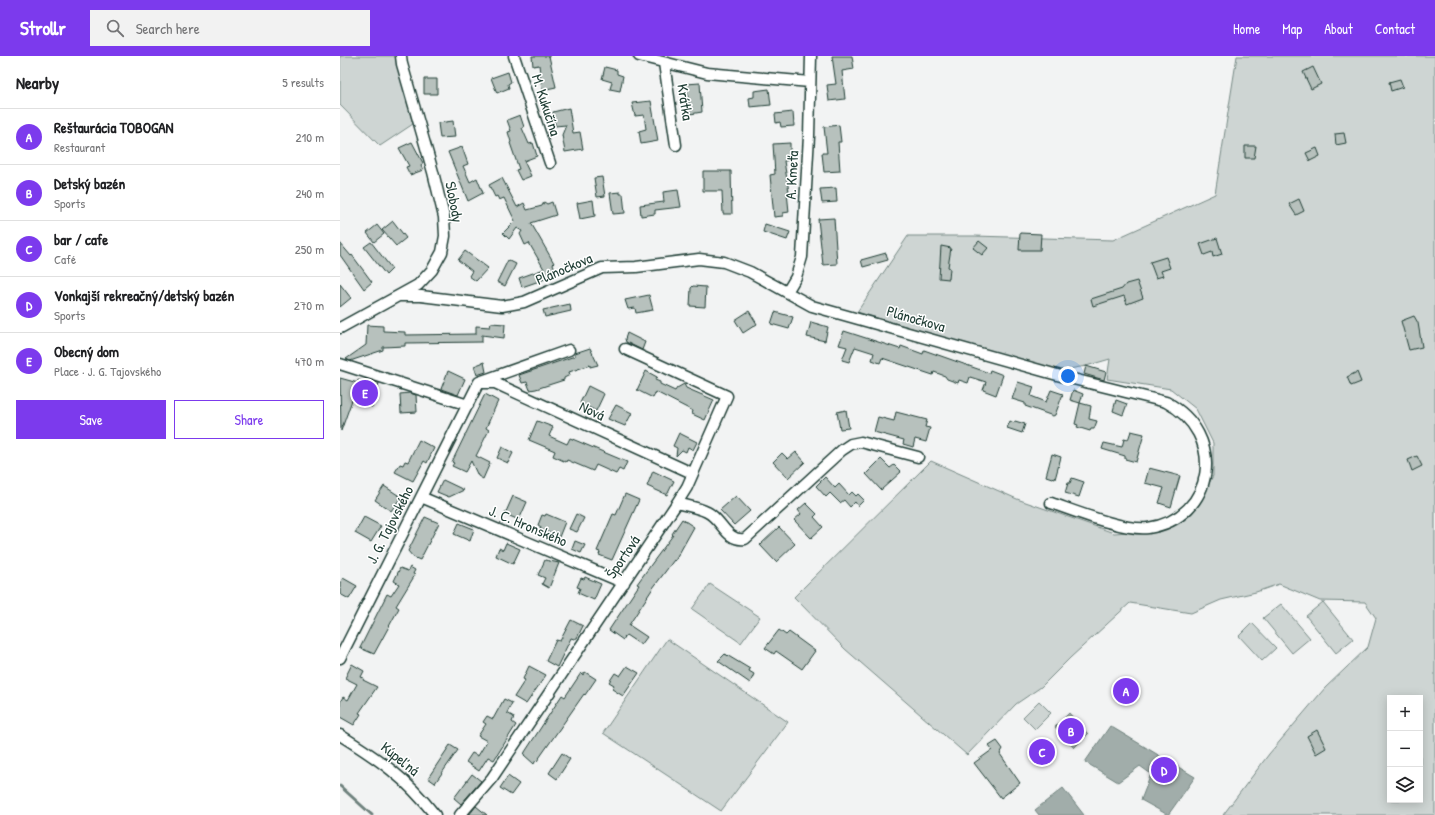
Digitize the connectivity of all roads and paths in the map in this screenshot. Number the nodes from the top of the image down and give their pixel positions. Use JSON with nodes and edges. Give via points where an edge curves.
{"nodes":[{"id":1,"x":401,"y":56,"type":"edge"},
{"id":2,"x":514,"y":56,"type":"edge"},
{"id":3,"x":639,"y":56,"type":"edge"},
{"id":4,"x":810,"y":56,"type":"edge"},
{"id":5,"x":664,"y":63,"type":"junction"},
{"id":6,"x":810,"y":82,"type":"junction"},
{"id":7,"x":676,"y":145,"type":"dead end"},
{"id":8,"x":550,"y":163,"type":"dead end"},
{"id":9,"x":787,"y":292,"type":"junction"},
{"id":10,"x":398,"y":296,"type":"junction"},
{"id":11,"x":340,"y":328,"type":"edge"},
{"id":12,"x":625,"y":349,"type":"dead end"},
{"id":13,"x":569,"y":350,"type":"dead end"},
{"id":14,"x":340,"y":364,"type":"edge"},
{"id":15,"x":479,"y":382,"type":"junction"},
{"id":16,"x":468,"y":405,"type":"junction"},
{"id":17,"x":918,"y":457,"type":"dead end"},
{"id":18,"x":692,"y":473,"type":"junction"},
{"id":19,"x":421,"y":497,"type":"junction"},
{"id":20,"x":677,"y":503,"type":"junction"},
{"id":21,"x":1051,"y":503,"type":"dead end"},
{"id":22,"x":624,"y":582,"type":"junction"},
{"id":23,"x":340,"y":658,"type":"edge"},
{"id":24,"x":340,"y":735,"type":"edge"},
{"id":25,"x":434,"y":815,"type":"edge"},
{"id":26,"x":460,"y":815,"type":"edge"}],
"edges":[{"from":1,"to":10,"type":"street","name":"Slobody","via":[[444,217],[445,236],[442,252],[432,270],[418,285]]},
{"from":2,"to":8,"type":"street","name":"M. Kukučína"},
{"from":3,"to":5,"type":"street"},
{"from":4,"to":6,"type":"street","name":"A. Kmeťa"},
{"from":5,"to":6,"type":"street","via":[[707,73]]},
{"from":5,"to":7,"type":"street","name":"Krátka"},
{"from":6,"to":9,"type":"street","name":"A. Kmeťa","via":[[802,257],[796,277]]},
{"from":9,"to":10,"type":"street","name":"Plánočkova","via":[[750,272],[724,262],[699,260],[602,268],[524,302],[502,306],[421,296]]},
{"from":9,"to":21,"type":"street","name":"Plánočkova","via":[[812,306],[1061,376],[1166,402],[1188,417],[1202,438],[1206,452],[1204,481],[1197,497],[1185,512],[1168,522],[1148,528],[1127,526]]},
{"from":10,"to":11,"type":"street","name":"Slobody"},
{"from":12,"to":18,"type":"street","name":"Športová","via":[[726,396]]},
{"from":13,"to":15,"type":"street"},
{"from":14,"to":16,"type":"street"},
{"from":15,"to":16,"type":"street","name":"J. G. Tajovského"},
{"from":15,"to":18,"type":"street","name":"Nová","via":[[495,383]]},
{"from":16,"to":19,"type":"street","name":"J. G. Tajovského"},
{"from":17,"to":20,"type":"street","via":[[861,442],[851,444],[745,539],[731,537],[709,512]]},
{"from":18,"to":20,"type":"street","name":"Športová"},
{"from":19,"to":22,"type":"street","name":"J. C. Hronského"},
{"from":19,"to":23,"type":"street","name":"J. G. Tajovského"},
{"from":20,"to":22,"type":"street","name":"Športová"},
{"from":22,"to":26,"type":"street","name":"Športová","via":[[492,778]]},
{"from":24,"to":25,"type":"street","name":"Kúpeľná","via":[[401,777]]}]}
